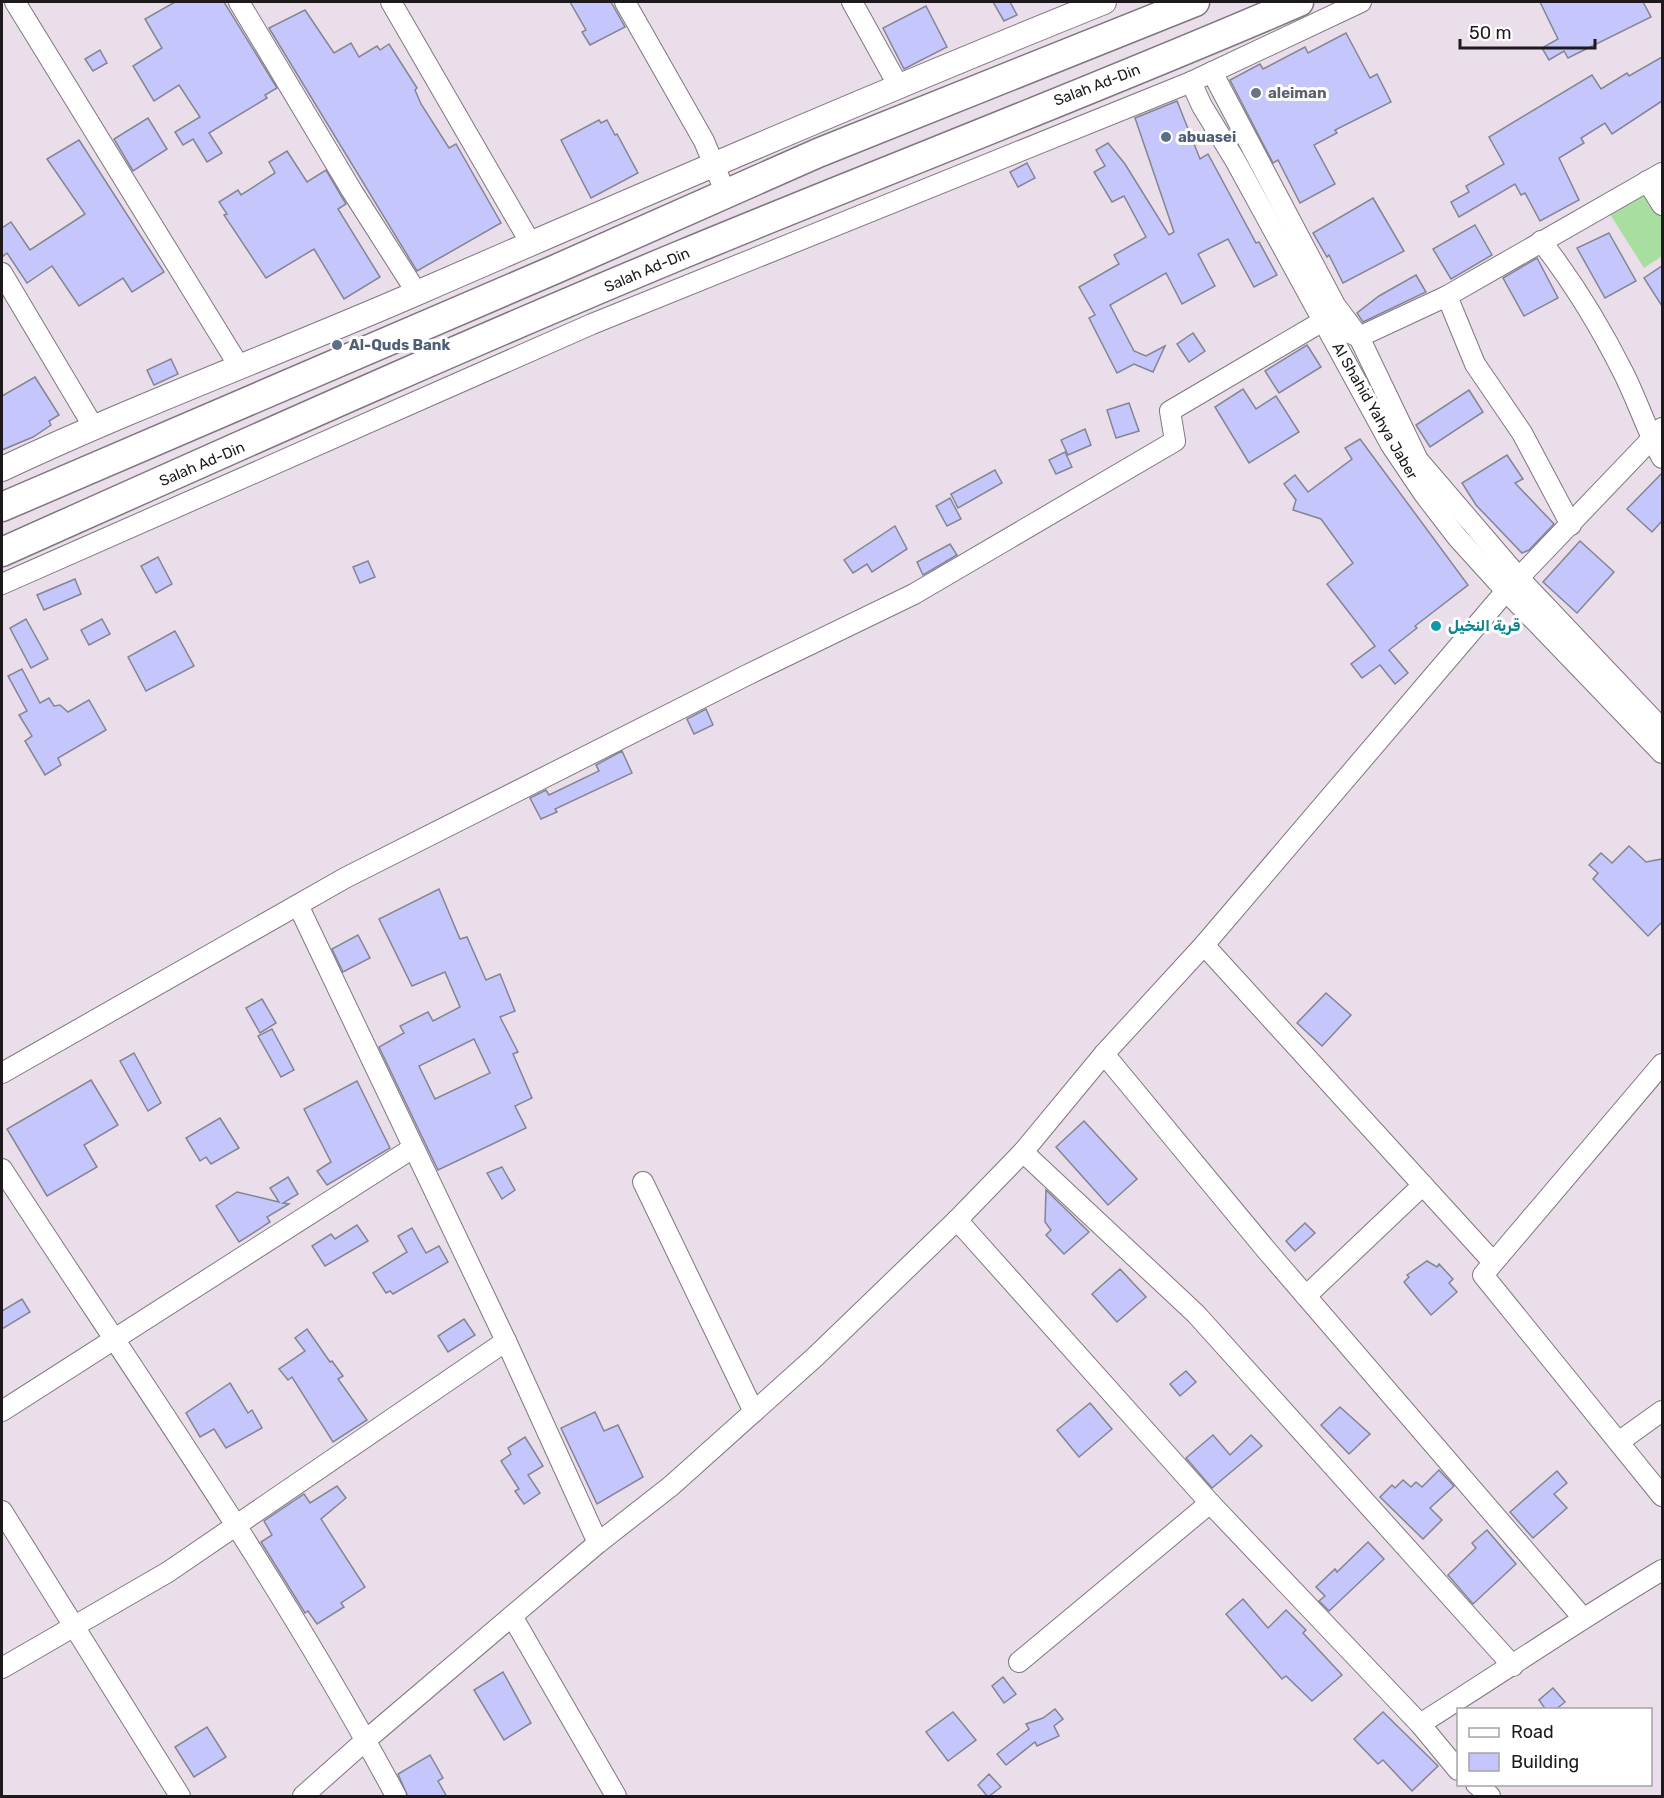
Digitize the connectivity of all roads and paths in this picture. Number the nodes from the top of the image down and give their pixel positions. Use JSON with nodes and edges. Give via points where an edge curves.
{"nodes":[{"id":1,"x":15,"y":2,"type":"edge"},
{"id":2,"x":239,"y":2,"type":"edge"},
{"id":3,"x":391,"y":2,"type":"edge"},
{"id":4,"x":625,"y":2,"type":"edge"},
{"id":5,"x":852,"y":2,"type":"edge"},
{"id":6,"x":1104,"y":2,"type":"edge"},
{"id":7,"x":1195,"y":2,"type":"edge"},
{"id":8,"x":1299,"y":2,"type":"edge"},
{"id":9,"x":1361,"y":2,"type":"edge"},
{"id":10,"x":1212,"y":72,"type":"junction"},
{"id":11,"x":1191,"y":82,"type":"junction"},
{"id":12,"x":898,"y":85,"type":"junction"},
{"id":13,"x":713,"y":165,"type":"junction"},
{"id":14,"x":1655,"y":177,"type":"edge"},
{"id":15,"x":726,"y":194,"type":"junction"},
{"id":16,"x":1662,"y":205,"type":"edge"},
{"id":17,"x":1541,"y":241,"type":"junction"},
{"id":18,"x":530,"y":242,"type":"junction"},
{"id":19,"x":2,"y":273,"type":"edge"},
{"id":20,"x":417,"y":293,"type":"junction"},
{"id":21,"x":1448,"y":296,"type":"junction"},
{"id":22,"x":1323,"y":321,"type":"junction"},
{"id":23,"x":1359,"y":337,"type":"junction"},
{"id":24,"x":239,"y":366,"type":"junction"},
{"id":25,"x":93,"y":426,"type":"junction"},
{"id":26,"x":1657,"y":433,"type":"edge"},
{"id":27,"x":1662,"y":458,"type":"edge"},
{"id":28,"x":2,"y":469,"type":"edge"},
{"id":29,"x":9,"y":504,"type":"edge"},
{"id":30,"x":1571,"y":525,"type":"junction"},
{"id":31,"x":33,"y":538,"type":"junction"},
{"id":32,"x":2,"y":552,"type":"edge"},
{"id":33,"x":2,"y":584,"type":"edge"},
{"id":34,"x":1513,"y":585,"type":"junction"},
{"id":35,"x":1662,"y":729,"type":"edge"},
{"id":36,"x":1662,"y":753,"type":"edge"},
{"id":37,"x":298,"y":905,"type":"junction"},
{"id":38,"x":1204,"y":945,"type":"junction"},
{"id":39,"x":1104,"y":1054,"type":"junction"},
{"id":40,"x":1662,"y":1064,"type":"edge"},
{"id":41,"x":2,"y":1072,"type":"edge"},
{"id":42,"x":413,"y":1148,"type":"junction"},
{"id":43,"x":1023,"y":1152,"type":"junction"},
{"id":44,"x":2,"y":1169,"type":"edge"},
{"id":45,"x":643,"y":1182,"type":"dead end"},
{"id":46,"x":1423,"y":1185,"type":"junction"},
{"id":47,"x":957,"y":1220,"type":"junction"},
{"id":48,"x":1493,"y":1262,"type":"junction"},
{"id":49,"x":1306,"y":1296,"type":"junction"},
{"id":50,"x":506,"y":1341,"type":"junction"},
{"id":51,"x":114,"y":1342,"type":"junction"},
{"id":52,"x":2,"y":1411,"type":"edge"},
{"id":53,"x":1662,"y":1411,"type":"edge"},
{"id":54,"x":754,"y":1412,"type":"junction"},
{"id":55,"x":1620,"y":1441,"type":"junction"},
{"id":56,"x":1662,"y":1496,"type":"edge"},
{"id":57,"x":1210,"y":1503,"type":"junction"},
{"id":58,"x":2,"y":1511,"type":"edge"},
{"id":59,"x":234,"y":1525,"type":"junction"},
{"id":60,"x":598,"y":1543,"type":"junction"},
{"id":61,"x":1662,"y":1570,"type":"edge"},
{"id":62,"x":512,"y":1616,"type":"junction"},
{"id":63,"x":1583,"y":1617,"type":"junction"},
{"id":64,"x":73,"y":1626,"type":"junction"},
{"id":65,"x":1019,"y":1662,"type":"dead end"},
{"id":66,"x":1513,"y":1666,"type":"junction"},
{"id":67,"x":2,"y":1668,"type":"edge"},
{"id":68,"x":1420,"y":1724,"type":"junction"},
{"id":69,"x":366,"y":1740,"type":"junction"},
{"id":70,"x":1457,"y":1769,"type":"edge"},
{"id":71,"x":1477,"y":1786,"type":"edge"},
{"id":72,"x":305,"y":1796,"type":"edge"},
{"id":73,"x":180,"y":1797,"type":"edge"},
{"id":74,"x":396,"y":1797,"type":"edge"},
{"id":75,"x":616,"y":1797,"type":"edge"},
{"id":76,"x":1490,"y":1797,"type":"edge"}],
"edges":[{"from":1,"to":24,"type":"street"},
{"from":2,"to":20,"type":"street"},
{"from":3,"to":18,"type":"street"},
{"from":4,"to":13,"type":"street","via":[[704,141]]},
{"from":5,"to":12,"type":"street"},
{"from":6,"to":12,"type":"main road"},
{"from":7,"to":15,"type":"highway","via":[[818,153]]},
{"from":8,"to":31,"type":"highway","name":"Salah Ad-Din","via":[[457,350]]},
{"from":9,"to":10,"type":"street"},
{"from":10,"to":11,"type":"street"},
{"from":10,"to":23,"type":"street","name":"Al Shahid Yahya Jaber","via":[[1335,305]]},
{"from":11,"to":22,"type":"street","name":"Al Shahid Yahya Jaber"},
{"from":11,"to":33,"type":"street","via":[[592,324]]},
{"from":12,"to":13,"type":"main road"},
{"from":13,"to":15,"type":"street"},
{"from":13,"to":18,"type":"main road"},
{"from":14,"to":16,"type":"street"},
{"from":14,"to":17,"type":"street"},
{"from":15,"to":29,"type":"highway"},
{"from":17,"to":21,"type":"street"},
{"from":17,"to":26,"type":"street","via":[[1568,276]]},
{"from":18,"to":20,"type":"main road"},
{"from":19,"to":25,"type":"street"},
{"from":20,"to":24,"type":"main road"},
{"from":21,"to":23,"type":"street"},
{"from":21,"to":30,"type":"street","via":[[1475,364],[1522,433]]},
{"from":22,"to":23,"type":"street"},
{"from":22,"to":34,"type":"street","name":"Al Shahid Yahya Jaber","via":[[1391,445],[1418,484],[1457,537]]},
{"from":22,"to":37,"type":"street","via":[[1170,411],[1175,441],[914,594],[704,696]]},
{"from":23,"to":34,"type":"street","name":"Al Shahid Yahya Jaber","via":[[1418,460]]},
{"from":24,"to":25,"type":"main road"},
{"from":25,"to":28,"type":"main road"},
{"from":26,"to":27,"type":"street"},
{"from":26,"to":30,"type":"street"},
{"from":29,"to":31,"type":"highway","via":[[13,524]]},
{"from":30,"to":34,"type":"street"},
{"from":31,"to":32,"type":"highway","name":"Salah Ad-Din"},
{"from":34,"to":35,"type":"street","name":"Al Shahid Yahya Jaber"},
{"from":34,"to":36,"type":"street","name":"Al Shahid Yahya Jaber"},
{"from":34,"to":38,"type":"street"},
{"from":37,"to":41,"type":"street"},
{"from":37,"to":42,"type":"street"},
{"from":38,"to":39,"type":"street"},
{"from":38,"to":46,"type":"street"},
{"from":39,"to":43,"type":"street"},
{"from":39,"to":49,"type":"street"},
{"from":40,"to":48,"type":"street"},
{"from":42,"to":50,"type":"street"},
{"from":42,"to":51,"type":"street"},
{"from":43,"to":47,"type":"street"},
{"from":43,"to":66,"type":"street","via":[[1196,1314]]},
{"from":44,"to":51,"type":"street"},
{"from":45,"to":54,"type":"street"},
{"from":46,"to":48,"type":"street"},
{"from":46,"to":49,"type":"street"},
{"from":47,"to":54,"type":"street"},
{"from":47,"to":57,"type":"street"},
{"from":48,"to":55,"type":"street","via":[[1483,1275]]},
{"from":49,"to":63,"type":"street"},
{"from":50,"to":59,"type":"street"},
{"from":50,"to":60,"type":"street"},
{"from":51,"to":52,"type":"street"},
{"from":51,"to":59,"type":"street"},
{"from":53,"to":55,"type":"street"},
{"from":54,"to":60,"type":"street","via":[[671,1486]]},
{"from":55,"to":56,"type":"street"},
{"from":57,"to":65,"type":"street"},
{"from":57,"to":68,"type":"street"},
{"from":58,"to":64,"type":"street"},
{"from":59,"to":64,"type":"street","via":[[168,1572]]},
{"from":59,"to":69,"type":"street"},
{"from":60,"to":62,"type":"street"},
{"from":61,"to":63,"type":"street"},
{"from":62,"to":69,"type":"street"},
{"from":62,"to":75,"type":"street"},
{"from":63,"to":66,"type":"street"},
{"from":64,"to":67,"type":"street"},
{"from":64,"to":73,"type":"street"},
{"from":66,"to":68,"type":"street"},
{"from":68,"to":70,"type":"street"},
{"from":69,"to":72,"type":"street"},
{"from":69,"to":74,"type":"street"},
{"from":71,"to":76,"type":"street"}]}
